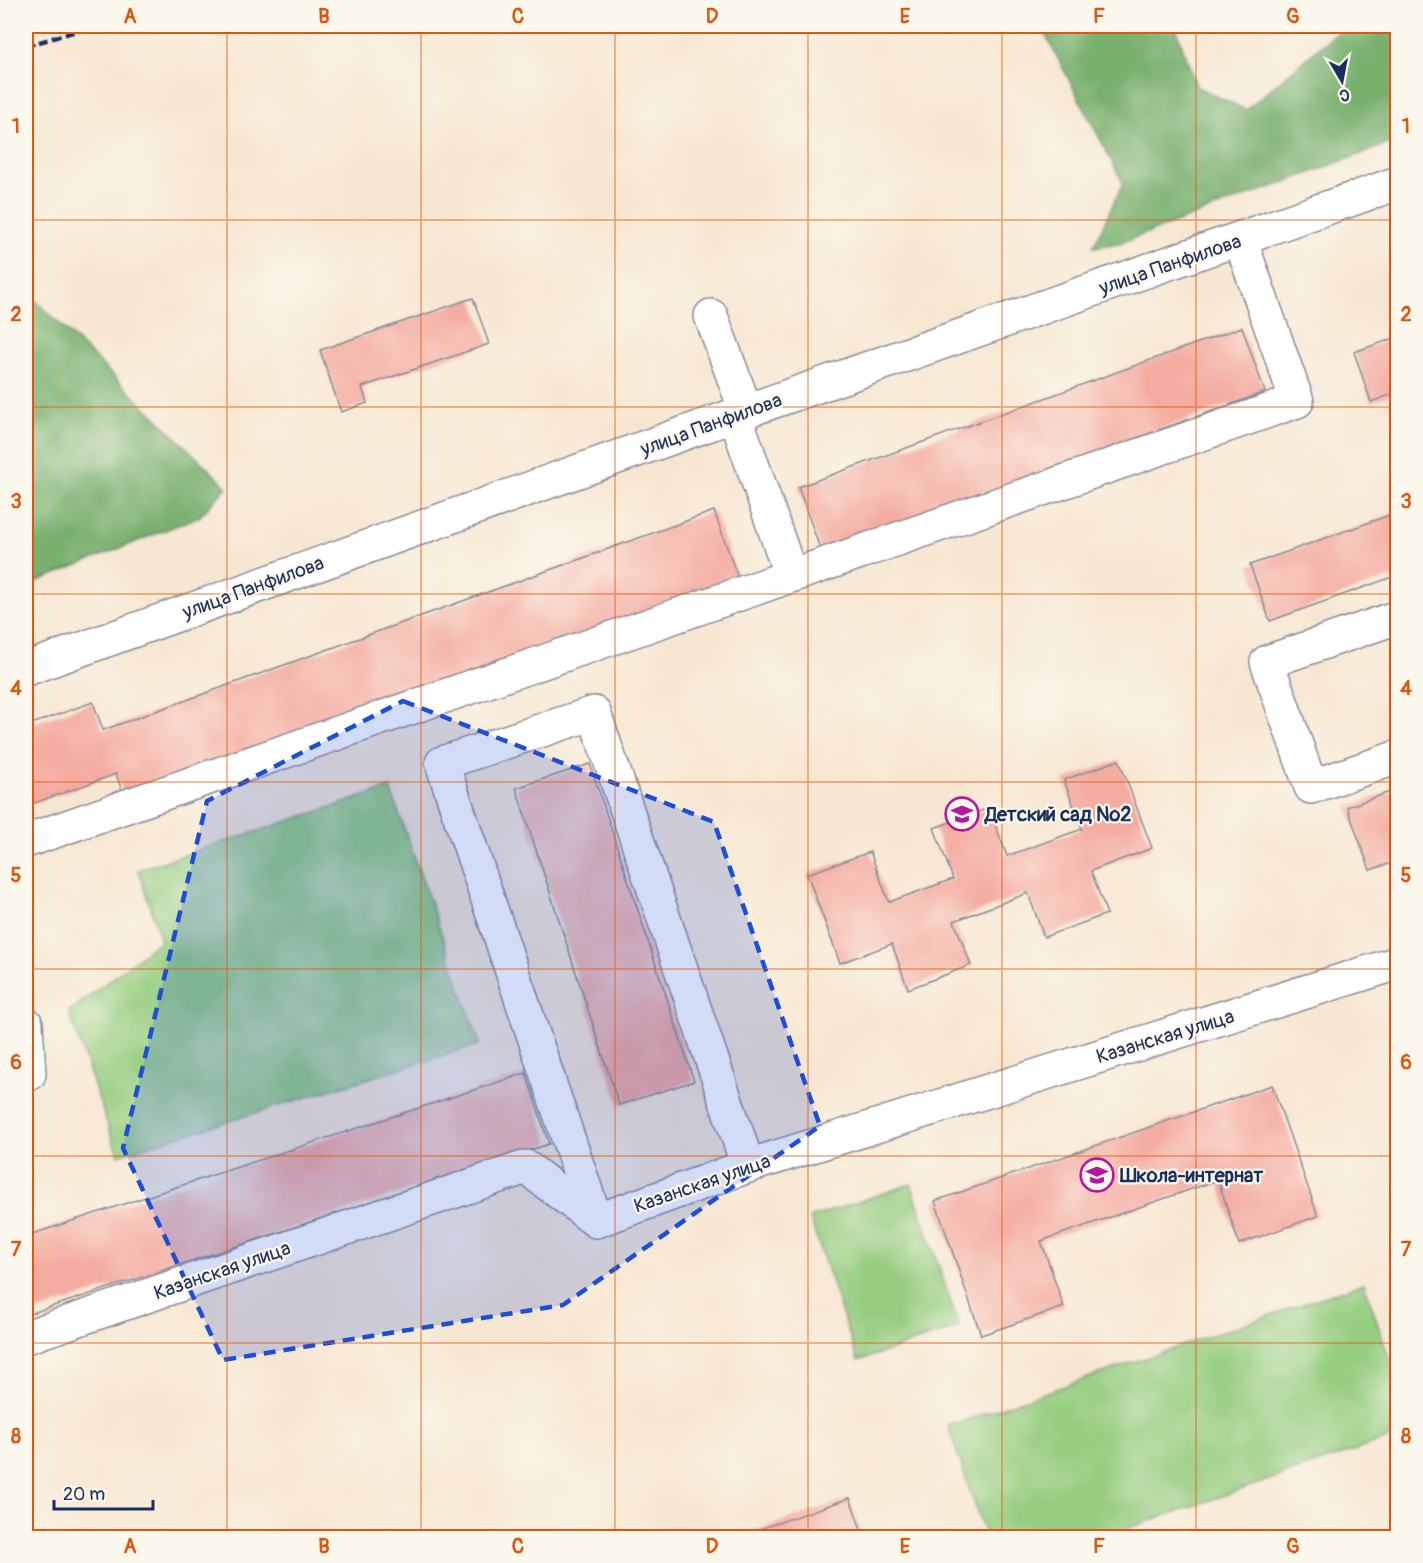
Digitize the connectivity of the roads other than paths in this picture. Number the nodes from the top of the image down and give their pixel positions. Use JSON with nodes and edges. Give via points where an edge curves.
{"nodes":[{"id":1,"x":1398,"y":183,"type":"edge"},
{"id":2,"x":1240,"y":239,"type":"junction"},
{"id":3,"x":711,"y":316,"type":"dead end"},
{"id":4,"x":740,"y":413,"type":"junction"},
{"id":5,"x":791,"y":576,"type":"junction"},
{"id":6,"x":1398,"y":617,"type":"edge"},
{"id":7,"x":26,"y":669,"type":"edge"},
{"id":8,"x":1398,"y":757,"type":"edge"},
{"id":9,"x":26,"y":841,"type":"edge"},
{"id":10,"x":1398,"y":963,"type":"edge"},
{"id":11,"x":26,"y":1024,"type":"edge"},
{"id":12,"x":26,"y":1075,"type":"edge"},
{"id":13,"x":748,"y":1166,"type":"junction"},
{"id":14,"x":596,"y":1221,"type":"junction"},
{"id":15,"x":26,"y":1337,"type":"edge"}],
"edges":[{"from":1,"to":2,"type":"street","name":"улица Панфилова"},
{"from":2,"to":4,"type":"street","name":"улица Панфилова"},
{"from":2,"to":5,"type":"street","via":[[1297,401]]},
{"from":3,"to":4,"type":"street"},
{"from":4,"to":5,"type":"street"},
{"from":4,"to":7,"type":"street","name":"улица Панфилова"},
{"from":5,"to":9,"type":"street"},
{"from":6,"to":8,"type":"street","via":[[1268,662],[1311,787]]},
{"from":10,"to":13,"type":"street","name":"Казанская улица"},
{"from":11,"to":12,"type":"street"},
{"from":13,"to":14,"type":"street","name":"Казанская улица"},
{"from":13,"to":14,"type":"street","via":[[594,713],[442,763]]},
{"from":14,"to":15,"type":"street","name":"Казанская улица","via":[[526,1167]]}]}
